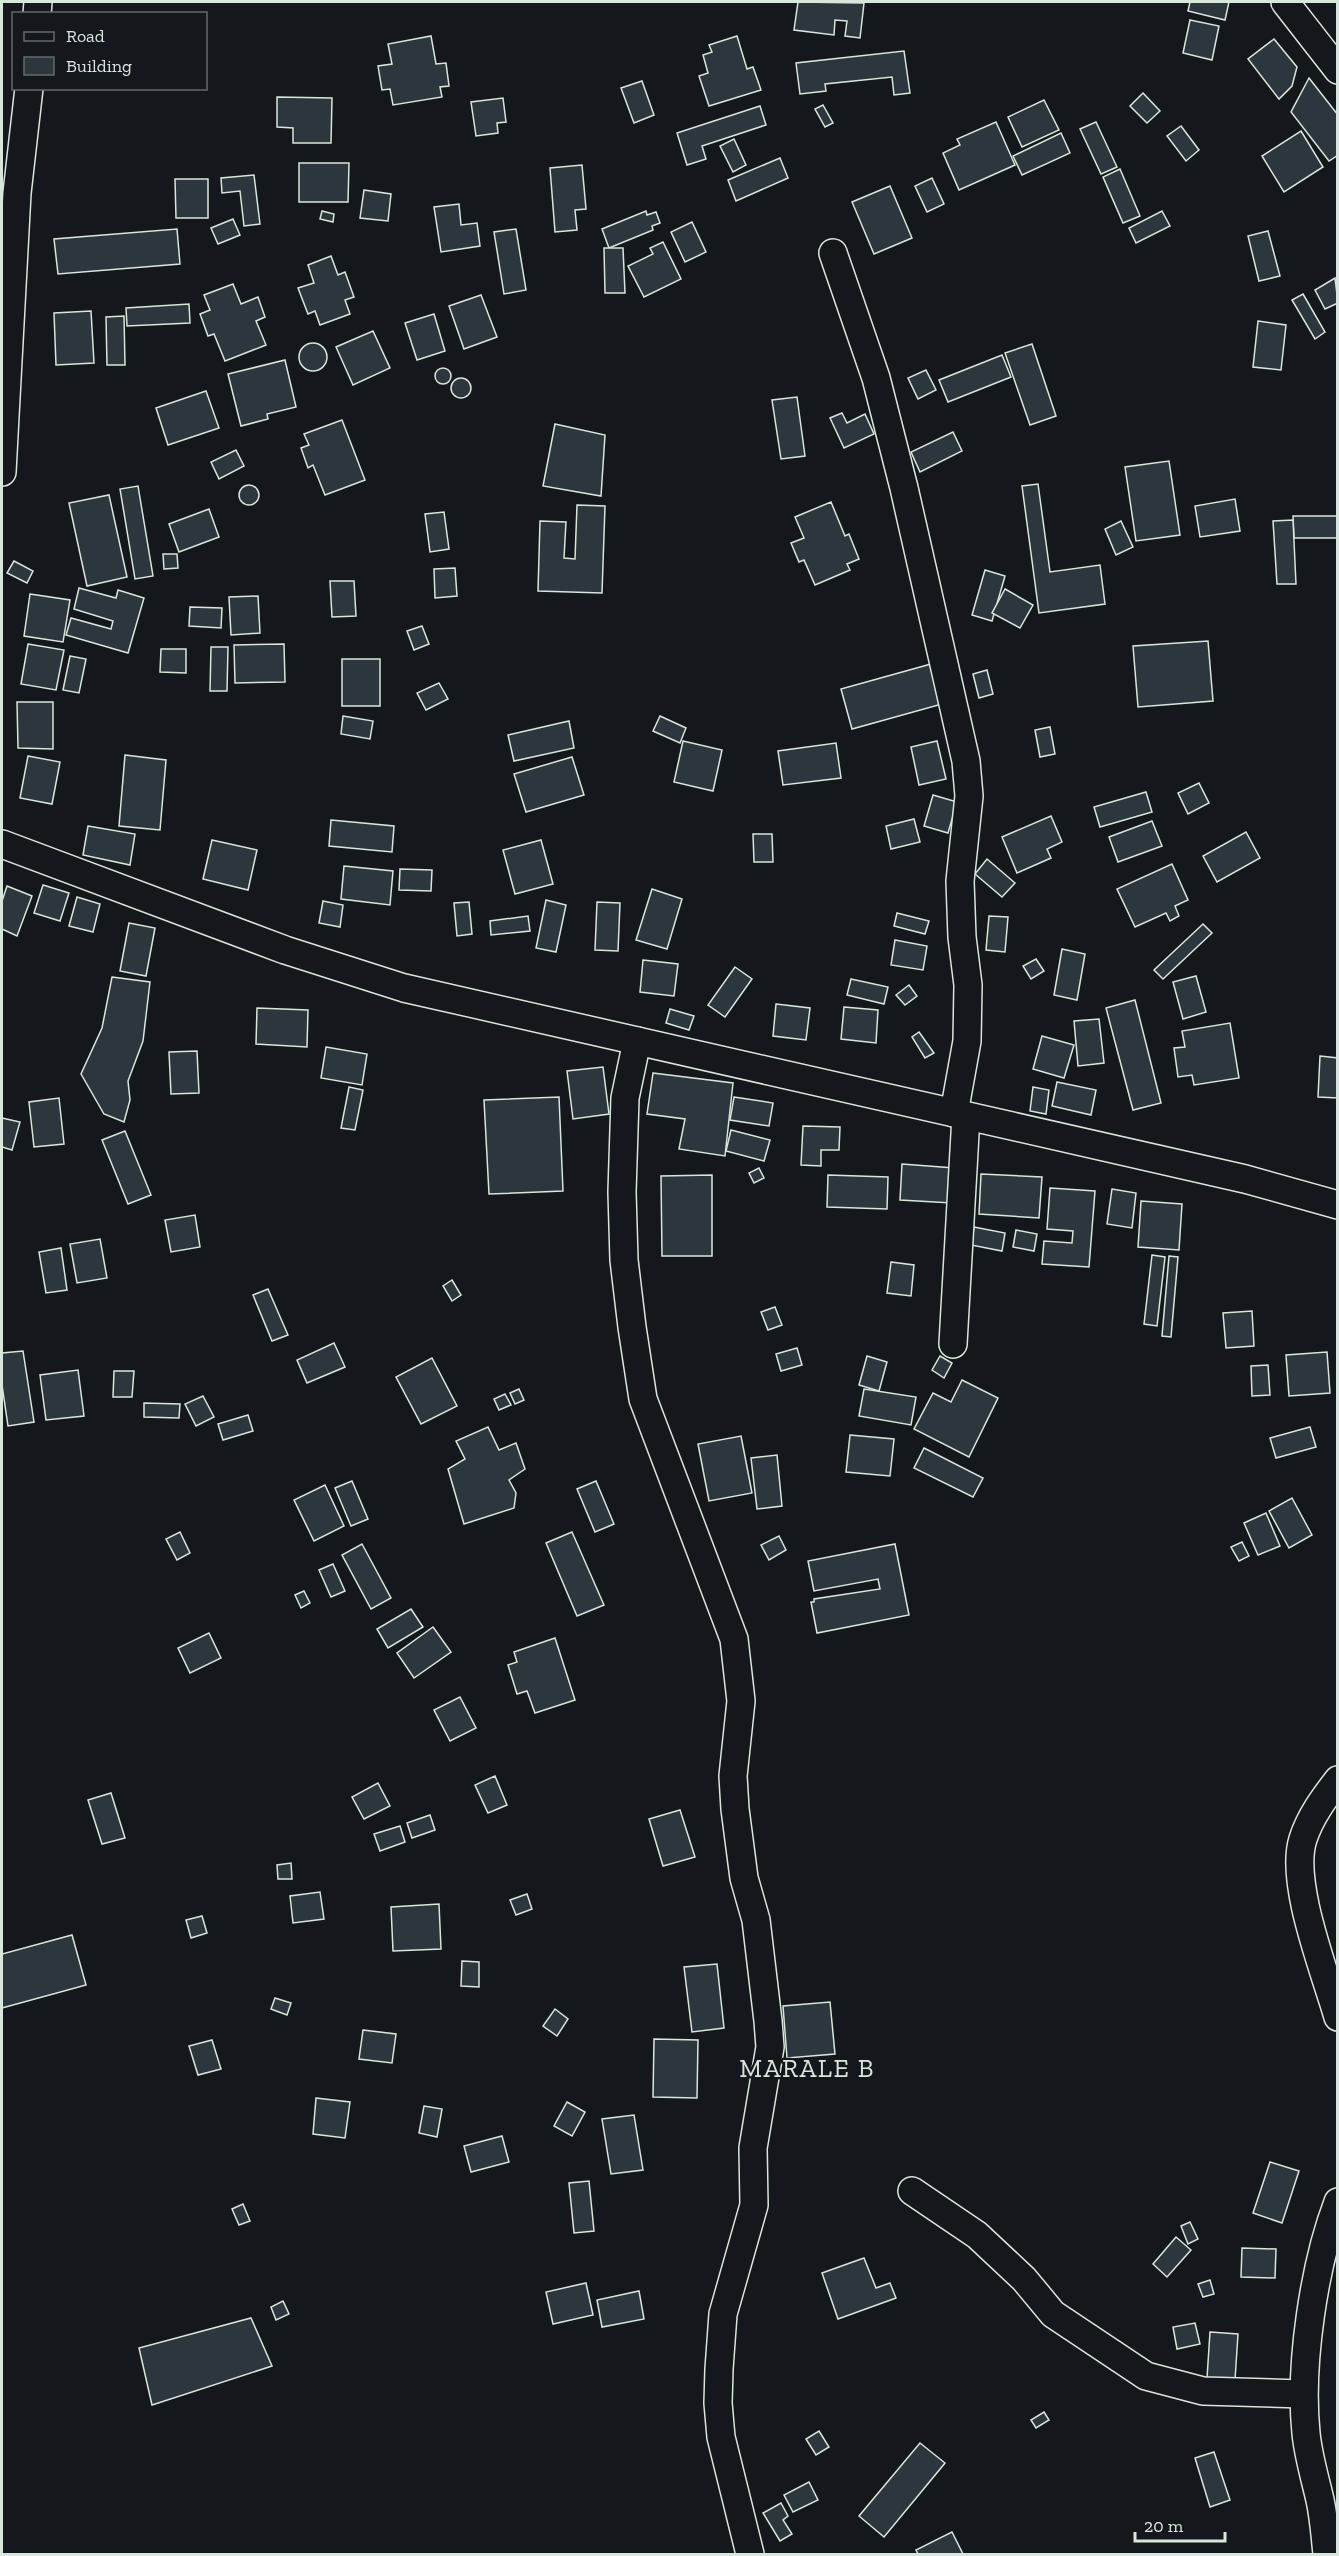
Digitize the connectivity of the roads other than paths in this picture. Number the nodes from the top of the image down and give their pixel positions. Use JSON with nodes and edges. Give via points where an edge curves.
{"nodes":[{"id":1,"x":1285,"y":2,"type":"edge"},
{"id":2,"x":1338,"y":70,"type":"edge"},
{"id":3,"x":29,"y":90,"type":"edge"},
{"id":4,"x":833,"y":253,"type":"dead end"},
{"id":5,"x":2,"y":472,"type":"edge"},
{"id":6,"x":2,"y":844,"type":"edge"},
{"id":7,"x":637,"y":1041,"type":"junction"},
{"id":8,"x":960,"y":1114,"type":"junction"},
{"id":9,"x":1338,"y":1205,"type":"edge"},
{"id":10,"x":953,"y":1344,"type":"dead end"},
{"id":11,"x":1338,"y":1780,"type":"edge"},
{"id":12,"x":1338,"y":2017,"type":"edge"},
{"id":13,"x":912,"y":2191,"type":"dead end"},
{"id":14,"x":1338,"y":2202,"type":"edge"},
{"id":15,"x":1303,"y":2394,"type":"junction"},
{"id":16,"x":750,"y":2554,"type":"edge"},
{"id":17,"x":1327,"y":2554,"type":"edge"}],
"edges":[{"from":1,"to":2,"type":"street"},
{"from":3,"to":5,"type":"street","via":[[17,193]]},
{"from":4,"to":8,"type":"street","via":[[876,378],[966,760],[969,796],[960,880],[968,985]]},
{"from":6,"to":7,"type":"street","via":[[347,972]]},
{"from":7,"to":8,"type":"street"},
{"from":7,"to":16,"type":"street","via":[[625,1098],[622,1192],[624,1260],[633,1328],[643,1399],[734,1639],[741,1701],[733,1776],[735,1809],[744,1878],[756,1920],[768,2020],[770,2047],[753,2148],[754,2205],[723,2314],[718,2380],[721,2437]]},
{"from":8,"to":9,"type":"street","via":[[1245,1179]]},
{"from":8,"to":10,"type":"street"},
{"from":11,"to":12,"type":"street","via":[[1306,1830],[1299,1868],[1300,1892]]},
{"from":13,"to":15,"type":"street","via":[[977,2235],[1024,2279],[1053,2314],[1146,2376],[1203,2391]]},
{"from":14,"to":15,"type":"street","via":[[1324,2245]]},
{"from":15,"to":17,"type":"street"}]}
